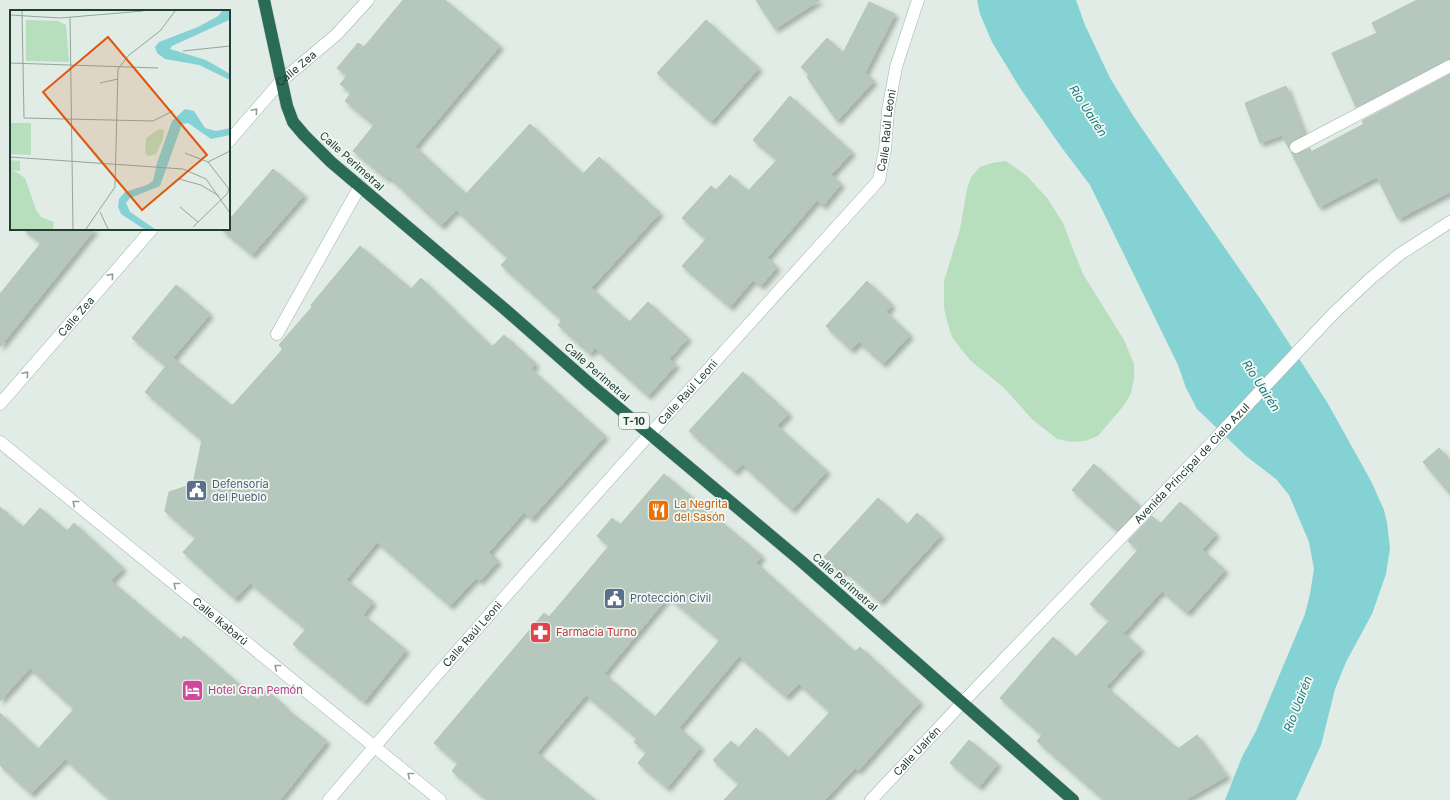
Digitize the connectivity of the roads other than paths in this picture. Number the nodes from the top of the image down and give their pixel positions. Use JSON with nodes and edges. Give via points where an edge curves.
{"nodes":[{"id":1,"x":264,"y":0,"type":"edge"},
{"id":2,"x":368,"y":0,"type":"edge"},
{"id":3,"x":918,"y":0,"type":"edge"},
{"id":4,"x":1450,"y":66,"type":"edge"},
{"id":5,"x":281,"y":81,"type":"junction"},
{"id":6,"x":230,"y":140,"type":"edge"},
{"id":7,"x":1296,"y":147,"type":"dead end"},
{"id":8,"x":360,"y":186,"type":"junction"},
{"id":9,"x":1450,"y":222,"type":"edge"},
{"id":10,"x":151,"y":230,"type":"edge"},
{"id":11,"x":277,"y":334,"type":"dead end"},
{"id":12,"x":0,"y":404,"type":"edge"},
{"id":13,"x":649,"y":434,"type":"junction"},
{"id":14,"x":0,"y":442,"type":"edge"},
{"id":15,"x":963,"y":702,"type":"junction"},
{"id":16,"x":375,"y":746,"type":"junction"},
{"id":17,"x":329,"y":800,"type":"edge"},
{"id":18,"x":440,"y":800,"type":"edge"},
{"id":19,"x":872,"y":800,"type":"edge"},
{"id":20,"x":1073,"y":800,"type":"edge"}],
"edges":[{"from":1,"to":5,"type":"highway","name":"Calle Perimetral","number":"T-10"},
{"from":2,"to":5,"type":"street","name":"Calle Zea","via":[[336,35]]},
{"from":3,"to":13,"type":"street","name":"Calle Raúl Leoni","via":[[896,67],[879,180]]},
{"from":4,"to":7,"type":"street"},
{"from":6,"to":5,"type":"street","name":"Calle Zea","one_way":true},
{"from":5,"to":8,"type":"highway","name":"Calle Perimetral","number":"T-10","via":[[294,122],[309,141]]},
{"from":8,"to":11,"type":"street"},
{"from":8,"to":13,"type":"highway","name":"Calle Perimetral","number":"T-10"},
{"from":9,"to":15,"type":"street","name":"Avenida Principal de Cielo Azul","via":[[1400,254],[1370,279],[1318,330]]},
{"from":12,"to":10,"type":"street","name":"Calle Zea","one_way":true},
{"from":13,"to":15,"type":"highway","name":"Calle Perimetral","number":"T-10","via":[[801,561]]},
{"from":13,"to":16,"type":"street","name":"Calle Raúl Leoni"},
{"from":16,"to":14,"type":"street","name":"Calle Ikabarú","one_way":true},
{"from":15,"to":19,"type":"street","name":"Calle Uairén"},
{"from":15,"to":20,"type":"highway","name":"Calle Perimetral","number":"T-10"},
{"from":16,"to":17,"type":"street","name":"Calle Raúl Leoni"},
{"from":18,"to":16,"type":"street","name":"Calle Ikabarú","one_way":true}]}
